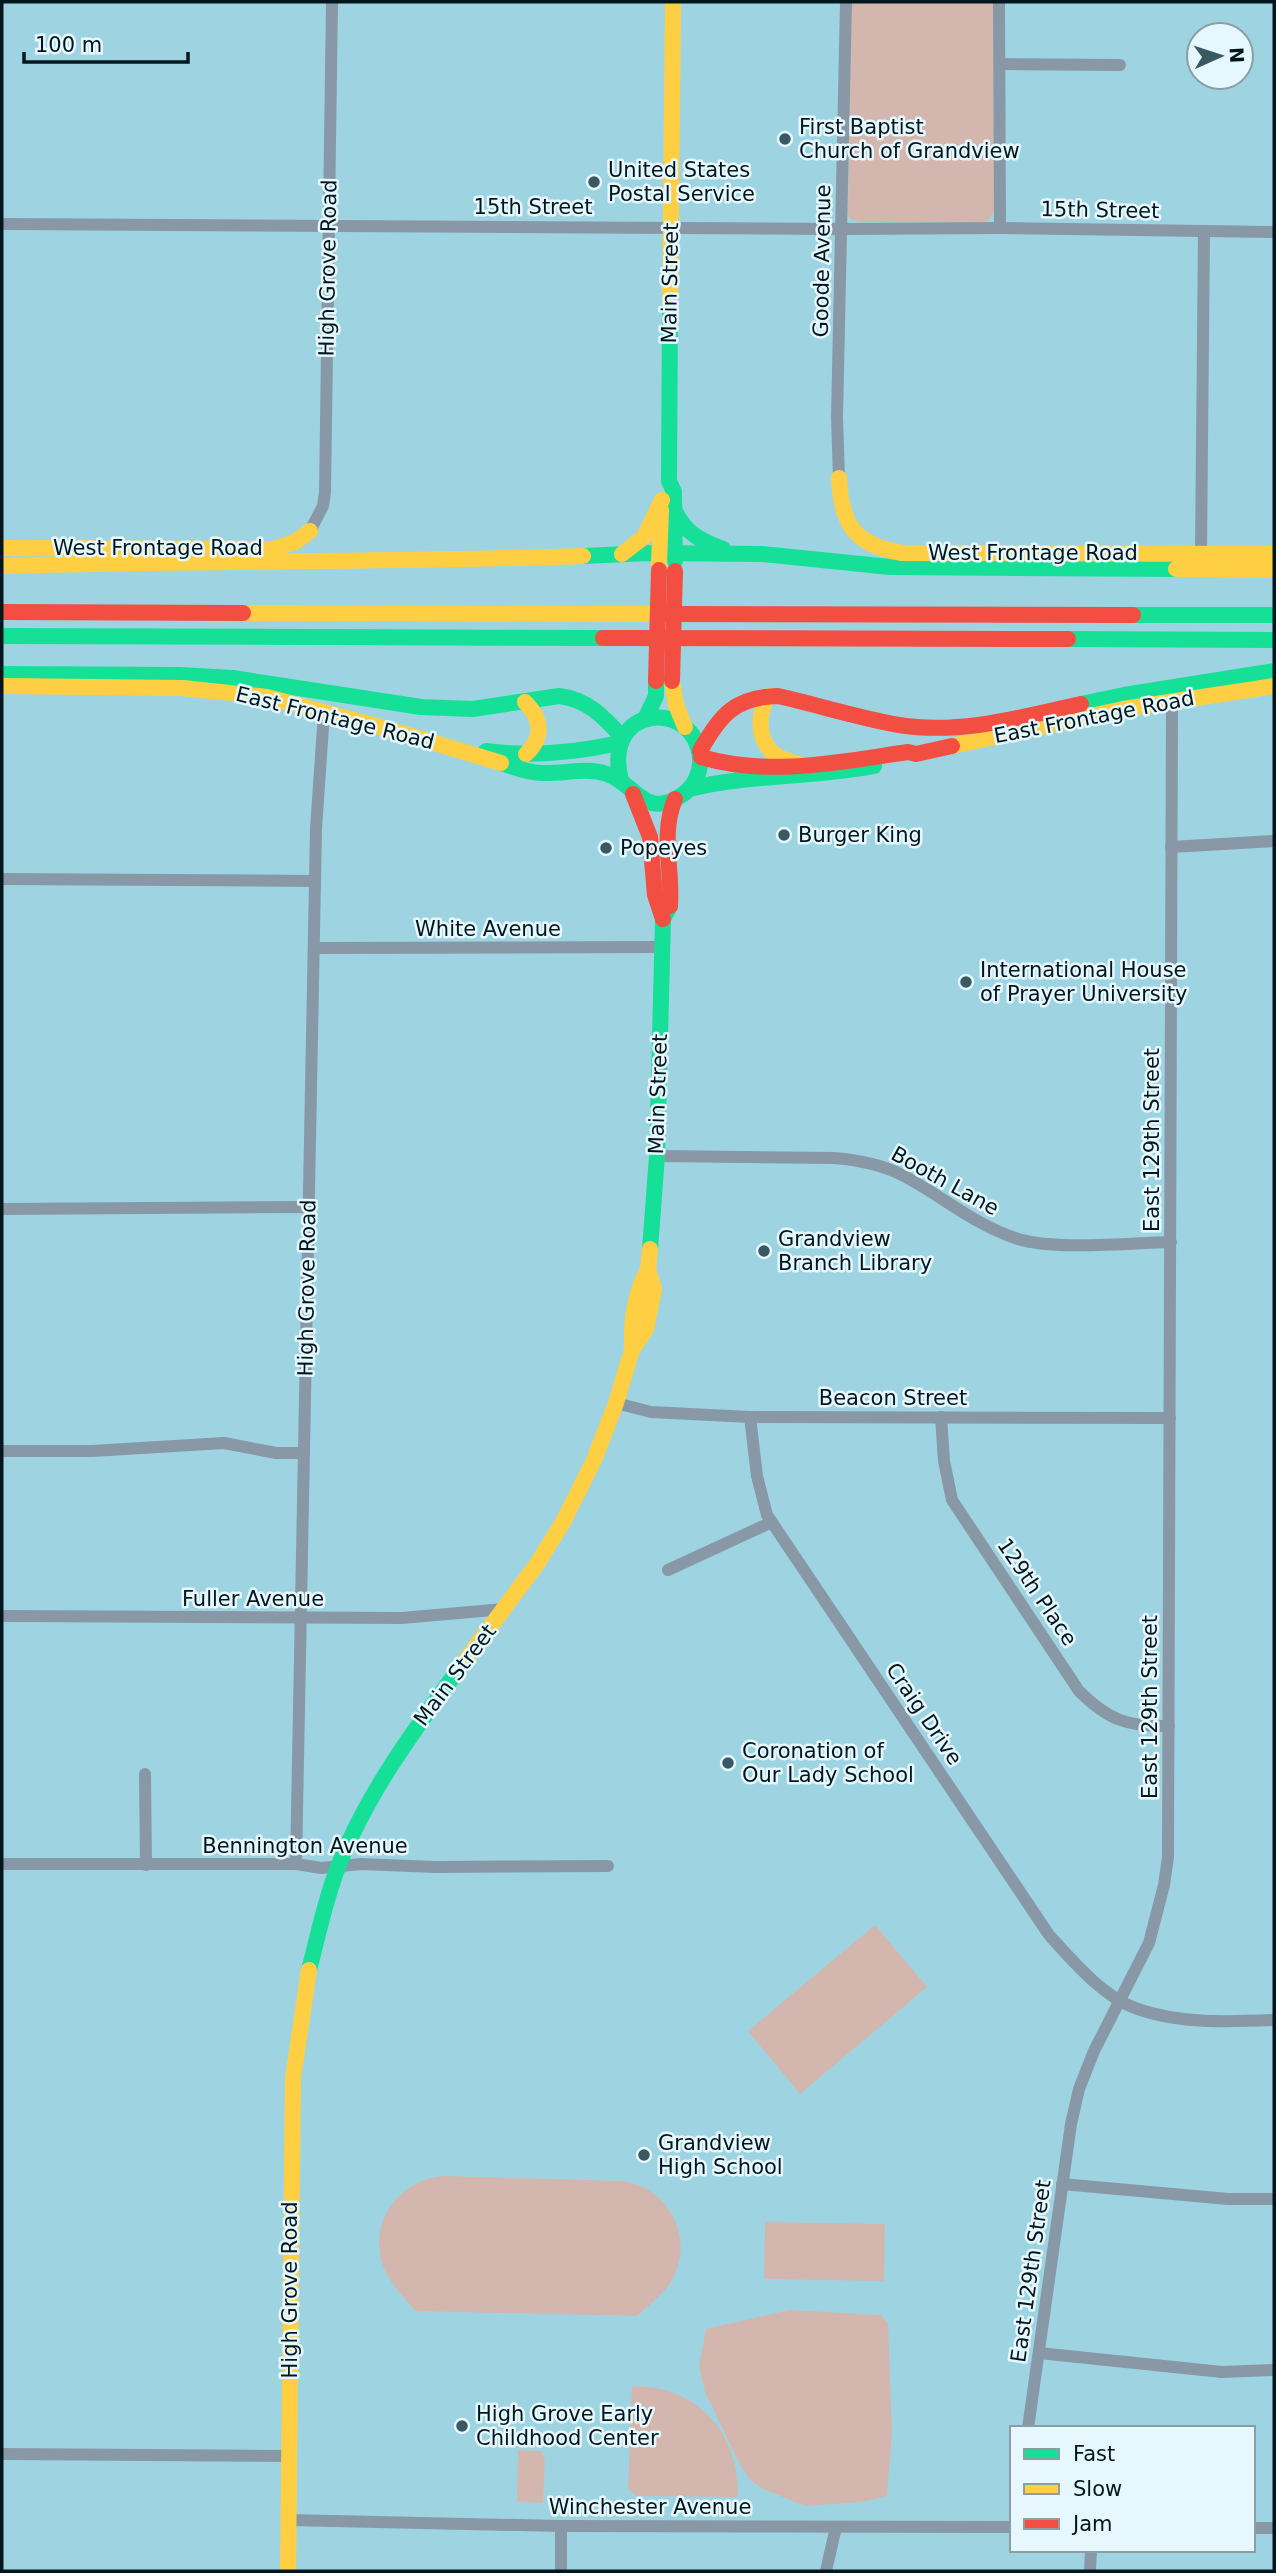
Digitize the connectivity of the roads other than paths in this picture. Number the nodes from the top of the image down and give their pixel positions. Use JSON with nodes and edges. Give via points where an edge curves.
{"nodes":[{"id":1,"x":332,"y":2,"type":"edge"},
{"id":2,"x":673,"y":2,"type":"edge"},
{"id":3,"x":846,"y":2,"type":"edge"},
{"id":4,"x":999,"y":2,"type":"edge"},
{"id":5,"x":1000,"y":64,"type":"junction"},
{"id":6,"x":1120,"y":65,"type":"dead end"},
{"id":7,"x":2,"y":224,"type":"edge"},
{"id":8,"x":328,"y":225,"type":"junction"},
{"id":9,"x":671,"y":228,"type":"junction"},
{"id":10,"x":1000,"y":228,"type":"junction"},
{"id":11,"x":843,"y":229,"type":"junction"},
{"id":12,"x":1204,"y":232,"type":"junction"},
{"id":13,"x":1274,"y":232,"type":"edge"},
{"id":14,"x":839,"y":478,"type":"joint"},
{"id":15,"x":669,"y":481,"type":"junction"},
{"id":16,"x":662,"y":500,"type":"junction"},
{"id":17,"x":675,"y":511,"type":"junction"},
{"id":18,"x":310,"y":531,"type":"joint"},
{"id":19,"x":2,"y":548,"type":"edge"},
{"id":20,"x":1201,"y":553,"type":"junction"},
{"id":21,"x":622,"y":554,"type":"junction"},
{"id":22,"x":731,"y":554,"type":"junction"},
{"id":23,"x":1274,"y":554,"type":"edge"},
{"id":24,"x":667,"y":562,"type":"junction"},
{"id":25,"x":2,"y":566,"type":"edge"},
{"id":26,"x":1274,"y":570,"type":"edge"},
{"id":27,"x":2,"y":612,"type":"edge"},
{"id":28,"x":1274,"y":615,"type":"edge"},
{"id":29,"x":2,"y":636,"type":"edge"},
{"id":30,"x":1274,"y":640,"type":"edge"},
{"id":31,"x":1274,"y":671,"type":"edge"},
{"id":32,"x":2,"y":674,"type":"edge"},
{"id":33,"x":664,"y":681,"type":"junction"},
{"id":34,"x":2,"y":686,"type":"edge"},
{"id":35,"x":1274,"y":687,"type":"edge"},
{"id":36,"x":769,"y":696,"type":"junction"},
{"id":37,"x":1172,"y":700,"type":"junction"},
{"id":38,"x":525,"y":702,"type":"junction"},
{"id":39,"x":324,"y":712,"type":"junction"},
{"id":40,"x":645,"y":719,"type":"junction"},
{"id":41,"x":685,"y":727,"type":"junction"},
{"id":42,"x":620,"y":740,"type":"junction"},
{"id":43,"x":457,"y":749,"type":"junction"},
{"id":44,"x":526,"y":754,"type":"junction"},
{"id":45,"x":700,"y":754,"type":"junction"},
{"id":46,"x":915,"y":754,"type":"junction"},
{"id":47,"x":801,"y":765,"type":"junction"},
{"id":48,"x":627,"y":787,"type":"junction"},
{"id":49,"x":689,"y":789,"type":"junction"},
{"id":50,"x":675,"y":799,"type":"junction"},
{"id":51,"x":1274,"y":841,"type":"edge"},
{"id":52,"x":1171,"y":847,"type":"junction"},
{"id":53,"x":2,"y":879,"type":"edge"},
{"id":54,"x":315,"y":881,"type":"junction"},
{"id":55,"x":663,"y":919,"type":"junction"},
{"id":56,"x":662,"y":947,"type":"junction"},
{"id":57,"x":314,"y":948,"type":"junction"},
{"id":58,"x":657,"y":1156,"type":"junction"},
{"id":59,"x":309,"y":1207,"type":"junction"},
{"id":60,"x":2,"y":1209,"type":"edge"},
{"id":61,"x":1171,"y":1242,"type":"junction"},
{"id":62,"x":616,"y":1403,"type":"junction"},
{"id":63,"x":750,"y":1417,"type":"junction"},
{"id":64,"x":941,"y":1417,"type":"junction"},
{"id":65,"x":1170,"y":1418,"type":"junction"},
{"id":66,"x":2,"y":1451,"type":"edge"},
{"id":67,"x":304,"y":1453,"type":"junction"},
{"id":68,"x":772,"y":1522,"type":"junction"},
{"id":69,"x":668,"y":1570,"type":"dead end"},
{"id":70,"x":504,"y":1609,"type":"junction"},
{"id":71,"x":2,"y":1616,"type":"edge"},
{"id":72,"x":301,"y":1618,"type":"junction"},
{"id":73,"x":1169,"y":1726,"type":"junction"},
{"id":74,"x":145,"y":1774,"type":"dead end"},
{"id":75,"x":2,"y":1864,"type":"edge"},
{"id":76,"x":296,"y":1864,"type":"junction"},
{"id":77,"x":146,"y":1865,"type":"junction"},
{"id":78,"x":608,"y":1866,"type":"dead end"},
{"id":79,"x":337,"y":1868,"type":"junction"},
{"id":80,"x":1121,"y":2000,"type":"junction"},
{"id":81,"x":302,"y":2010,"type":"joint"},
{"id":82,"x":1274,"y":2020,"type":"edge"},
{"id":83,"x":1062,"y":2184,"type":"junction"},
{"id":84,"x":1274,"y":2199,"type":"edge"},
{"id":85,"x":1039,"y":2353,"type":"junction"},
{"id":86,"x":1274,"y":2370,"type":"edge"},
{"id":87,"x":1028,"y":2426,"type":"edge"},
{"id":88,"x":2,"y":2454,"type":"edge"},
{"id":89,"x":289,"y":2456,"type":"junction"},
{"id":90,"x":288,"y":2520,"type":"junction"},
{"id":91,"x":561,"y":2526,"type":"junction"},
{"id":92,"x":836,"y":2527,"type":"junction"},
{"id":93,"x":1010,"y":2527,"type":"edge"},
{"id":94,"x":1255,"y":2528,"type":"edge"},
{"id":95,"x":1274,"y":2528,"type":"edge"},
{"id":96,"x":1091,"y":2552,"type":"edge"},
{"id":97,"x":288,"y":2571,"type":"edge"},
{"id":98,"x":561,"y":2571,"type":"edge"},
{"id":99,"x":826,"y":2571,"type":"edge"},
{"id":100,"x":1090,"y":2571,"type":"edge"}],
"edges":[{"from":1,"to":8,"type":"street","name":"High Grove Road"},
{"from":2,"to":9,"type":"main road","name":"Main Street"},
{"from":3,"to":11,"type":"street","name":"Goode Avenue"},
{"from":4,"to":5,"type":"street"},
{"from":5,"to":6,"type":"street"},
{"from":5,"to":10,"type":"street"},
{"from":7,"to":8,"type":"street","name":"15th Street"},
{"from":8,"to":9,"type":"street","name":"15th Street"},
{"from":8,"to":18,"type":"street","name":"High Grove Road","via":[[326,492]]},
{"from":9,"to":11,"type":"street","name":"15th Street"},
{"from":9,"to":15,"type":"main road","name":"Main Street"},
{"from":10,"to":11,"type":"street","name":"15th Street"},
{"from":10,"to":12,"type":"street","name":"15th Street"},
{"from":11,"to":14,"type":"street","name":"Goode Avenue"},
{"from":12,"to":13,"type":"street","name":"15th Street"},
{"from":12,"to":20,"type":"street"},
{"from":14,"to":20,"type":"main road","name":"West Frontage Road","via":[[839,497],[848,523],[871,546],[902,553]]},
{"from":15,"to":16,"type":"main road","name":"Main Street"},
{"from":15,"to":17,"type":"main road","name":"Main Street"},
{"from":16,"to":21,"type":"main road","via":[[647,534]]},
{"from":16,"to":24,"type":"main road","name":"Main Street"},
{"from":17,"to":22,"type":"main road","via":[[692,536]]},
{"from":17,"to":24,"type":"main road","name":"Main Street"},
{"from":18,"to":19,"type":"main road","name":"West Frontage Road","via":[[273,549]]},
{"from":20,"to":23,"type":"main road","name":"West Frontage Road"},
{"from":21,"to":24,"type":"main road"},
{"from":21,"to":25,"type":"main road"},
{"from":22,"to":24,"type":"main road"},
{"from":22,"to":26,"type":"main road","via":[[890,566]]},
{"from":24,"to":33,"type":"main road","name":"Main Street","bridge":true},
{"from":27,"to":28,"type":"main road"},
{"from":29,"to":30,"type":"main road"},
{"from":31,"to":36,"type":"main road","via":[[962,727],[901,725]]},
{"from":32,"to":38,"type":"main road","via":[[233,678],[444,709]]},
{"from":33,"to":40,"type":"main road","name":"Main Street"},
{"from":33,"to":41,"type":"main road","name":"Main Street"},
{"from":34,"to":39,"type":"main road","name":"East Frontage Road","via":[[209,690],[267,697]]},
{"from":35,"to":37,"type":"main road","name":"East Frontage Road"},
{"from":36,"to":45,"type":"main road","via":[[741,702],[726,712]]},
{"from":36,"to":47,"type":"main road","via":[[760,713],[766,744],[780,758]]},
{"from":37,"to":46,"type":"main road","name":"East Frontage Road"},
{"from":37,"to":52,"type":"street","name":"East 129th Street"},
{"from":38,"to":42,"type":"main road","via":[[559,696],[580,700],[602,715]]},
{"from":38,"to":44,"type":"main road","via":[[537,715],[540,732],[537,744]]},
{"from":39,"to":43,"type":"main road","name":"East Frontage Road"},
{"from":39,"to":54,"type":"street","name":"High Grove Road"},
{"from":40,"to":41,"type":"main road","via":[[667,718]]},
{"from":40,"to":42,"type":"main road"},
{"from":41,"to":45,"type":"main road"},
{"from":42,"to":44,"type":"main road","name":"East Frontage Road","via":[[572,753]]},
{"from":42,"to":48,"type":"main road","via":[[617,762]]},
{"from":43,"to":44,"type":"main road","name":"East Frontage Road"},
{"from":43,"to":48,"type":"main road","name":"East Frontage Road","via":[[535,773],[595,771]]},
{"from":45,"to":47,"type":"main road","name":"East Frontage Road","via":[[734,767]]},
{"from":45,"to":49,"type":"main road","via":[[699,771]]},
{"from":46,"to":47,"type":"main road","name":"East Frontage Road"},
{"from":46,"to":49,"type":"main road","name":"East Frontage Road","via":[[842,773],[725,781]]},
{"from":48,"to":50,"type":"main road","via":[[653,802]]},
{"from":48,"to":55,"type":"main road","name":"Main Street","via":[[651,842],[657,908]]},
{"from":49,"to":50,"type":"main road"},
{"from":50,"to":55,"type":"main road","name":"Main Street","via":[[665,829],[671,897]]},
{"from":51,"to":52,"type":"street"},
{"from":52,"to":61,"type":"street","name":"East 129th Street"},
{"from":53,"to":54,"type":"street"},
{"from":54,"to":57,"type":"street","name":"High Grove Road"},
{"from":55,"to":56,"type":"main road","name":"Main Street"},
{"from":56,"to":57,"type":"street","name":"White Avenue"},
{"from":56,"to":58,"type":"main road","name":"Main Street"},
{"from":57,"to":59,"type":"street","name":"High Grove Road"},
{"from":58,"to":61,"type":"street","name":"Booth Lane","via":[[858,1160],[902,1175],[985,1227],[1018,1240],[1053,1244]]},
{"from":58,"to":62,"type":"main road","name":"Main Street","via":[[648,1269],[654,1289],[646,1329],[632,1350]]},
{"from":59,"to":60,"type":"street"},
{"from":59,"to":67,"type":"street","name":"High Grove Road"},
{"from":61,"to":65,"type":"street","name":"East 129th Street"},
{"from":62,"to":63,"type":"street","name":"Beacon Street","via":[[651,1412]]},
{"from":62,"to":70,"type":"main road","name":"Main Street","via":[[591,1468],[563,1522]]},
{"from":63,"to":64,"type":"street","name":"Beacon Street"},
{"from":63,"to":68,"type":"street","name":"Craig Drive","via":[[757,1476]]},
{"from":64,"to":65,"type":"street","name":"Beacon Street"},
{"from":64,"to":73,"type":"street","name":"129th Place","via":[[952,1500],[1079,1691],[1118,1721],[1142,1727]]},
{"from":65,"to":73,"type":"street","name":"East 129th Street"},
{"from":66,"to":67,"type":"street","via":[[224,1443]]},
{"from":67,"to":72,"type":"street","name":"High Grove Road"},
{"from":68,"to":69,"type":"street"},
{"from":68,"to":80,"type":"street","name":"Craig Drive","via":[[1049,1935],[1083,1972]]},
{"from":70,"to":72,"type":"street","name":"Fuller Avenue","via":[[402,1618]]},
{"from":70,"to":79,"type":"main road","name":"Main Street","via":[[393,1762]]},
{"from":71,"to":72,"type":"street","name":"Fuller Avenue"},
{"from":72,"to":76,"type":"street","name":"High Grove Road"},
{"from":73,"to":80,"type":"street","name":"East 129th Street","via":[[1164,1885],[1149,1943]]},
{"from":74,"to":77,"type":"street"},
{"from":75,"to":77,"type":"street","name":"Bennington Avenue"},
{"from":76,"to":77,"type":"street","name":"Bennington Avenue"},
{"from":76,"to":79,"type":"street","name":"Bennington Avenue"},
{"from":78,"to":79,"type":"street","name":"Bennington Avenue","via":[[361,1864]]},
{"from":79,"to":81,"type":"main road","name":"Main Street"},
{"from":80,"to":82,"type":"street","name":"Craig Drive","via":[[1166,2015],[1230,2022]]},
{"from":80,"to":83,"type":"street","name":"East 129th Street","via":[[1079,2089]]},
{"from":81,"to":89,"type":"main road","name":"High Grove Road","via":[[293,2078]]},
{"from":83,"to":84,"type":"street"},
{"from":83,"to":85,"type":"street","name":"East 129th Street"},
{"from":85,"to":86,"type":"street","via":[[1222,2372]]},
{"from":85,"to":87,"type":"street","name":"East 129th Street"},
{"from":88,"to":89,"type":"street"},
{"from":89,"to":90,"type":"main road","name":"High Grove Road"},
{"from":90,"to":91,"type":"street","name":"Winchester Avenue"},
{"from":90,"to":97,"type":"main road","name":"High Grove Road"},
{"from":91,"to":92,"type":"street","name":"Winchester Avenue"},
{"from":91,"to":98,"type":"street"},
{"from":92,"to":93,"type":"street","name":"Winchester Avenue"},
{"from":92,"to":99,"type":"street"},
{"from":94,"to":95,"type":"street"},
{"from":96,"to":100,"type":"street"}]}
